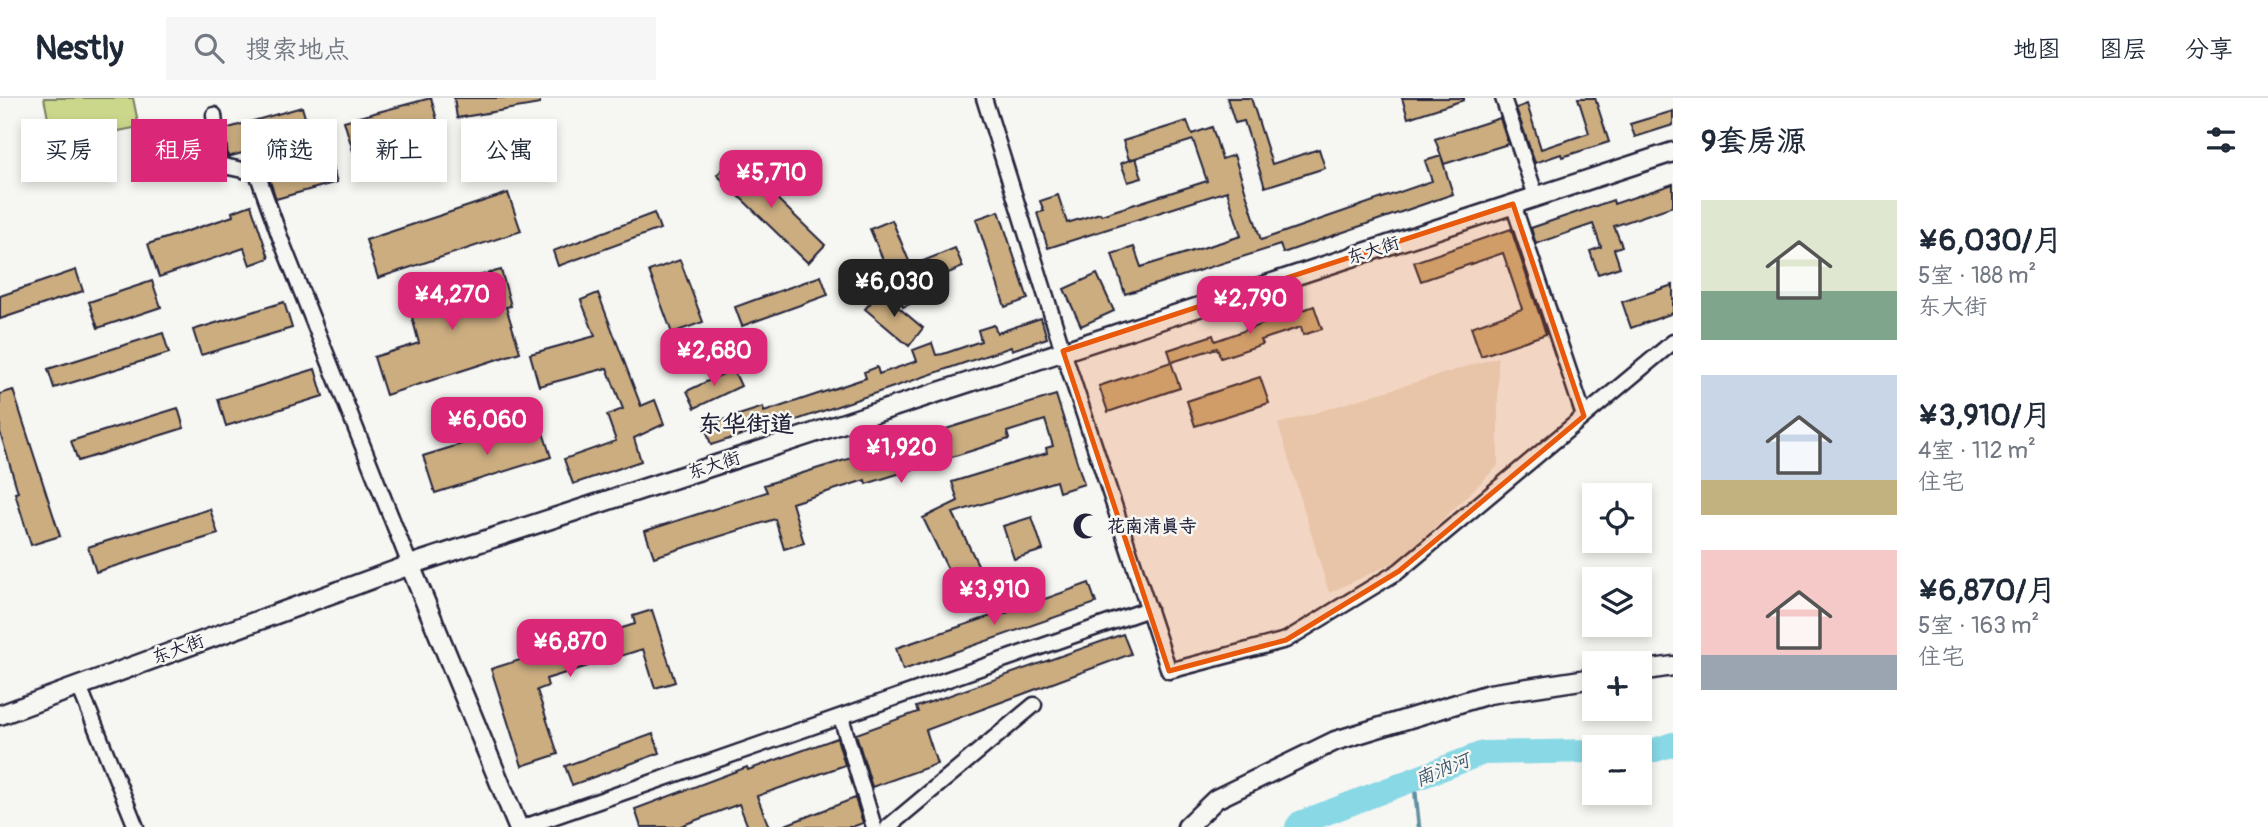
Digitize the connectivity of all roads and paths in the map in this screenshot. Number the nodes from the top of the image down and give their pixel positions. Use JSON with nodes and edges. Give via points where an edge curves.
{"nodes":[{"id":1,"x":984,"y":98,"type":"edge"},
{"id":2,"x":1503,"y":98,"type":"edge"},
{"id":3,"x":214,"y":115,"type":"dead end"},
{"id":4,"x":1673,"y":152,"type":"edge"},
{"id":5,"x":1536,"y":196,"type":"junction"},
{"id":6,"x":1513,"y":204,"type":"junction"},
{"id":7,"x":1673,"y":342,"type":"edge"},
{"id":8,"x":1063,"y":351,"type":"junction"},
{"id":9,"x":1584,"y":416,"type":"junction"},
{"id":10,"x":410,"y":565,"type":"junction"},
{"id":11,"x":1149,"y":609,"type":"junction"},
{"id":12,"x":1673,"y":666,"type":"edge"},
{"id":13,"x":1652,"y":669,"type":"edge"},
{"id":14,"x":1582,"y":680,"type":"edge"},
{"id":15,"x":79,"y":686,"type":"junction"},
{"id":16,"x":1034,"y":705,"type":"dead end"},
{"id":17,"x":0,"y":715,"type":"edge"},
{"id":18,"x":841,"y":717,"type":"junction"},
{"id":19,"x":136,"y":827,"type":"edge"},
{"id":20,"x":518,"y":827,"type":"edge"},
{"id":21,"x":524,"y":827,"type":"edge"},
{"id":22,"x":874,"y":827,"type":"edge"},
{"id":23,"x":888,"y":827,"type":"edge"},
{"id":24,"x":1187,"y":827,"type":"edge"}],
"edges":[{"from":1,"to":8,"type":"street"},
{"from":2,"to":5,"type":"street"},
{"from":3,"to":10,"type":"street","via":[[219,165],[257,173]]},
{"from":4,"to":5,"type":"street","name":"东大街"},
{"from":5,"to":6,"type":"street","name":"东大街"},
{"from":6,"to":8,"type":"street","name":"东大街"},
{"from":6,"to":9,"type":"street"},
{"from":7,"to":9,"type":"street"},
{"from":8,"to":10,"type":"street","name":"东大街"},
{"from":8,"to":11,"type":"street"},
{"from":9,"to":11,"type":"street","via":[[1399,571],[1286,640],[1169,671]]},
{"from":10,"to":15,"type":"street","name":"东大街"},
{"from":10,"to":20,"type":"street"},
{"from":11,"to":18,"type":"street"},
{"from":12,"to":13,"type":"street"},
{"from":14,"to":24,"type":"street","via":[[1489,694],[1335,741],[1216,799]]},
{"from":15,"to":17,"type":"street","name":"东大街"},
{"from":15,"to":19,"type":"street"},
{"from":16,"to":23,"type":"street"},
{"from":18,"to":21,"type":"street"},
{"from":18,"to":22,"type":"street"}]}
